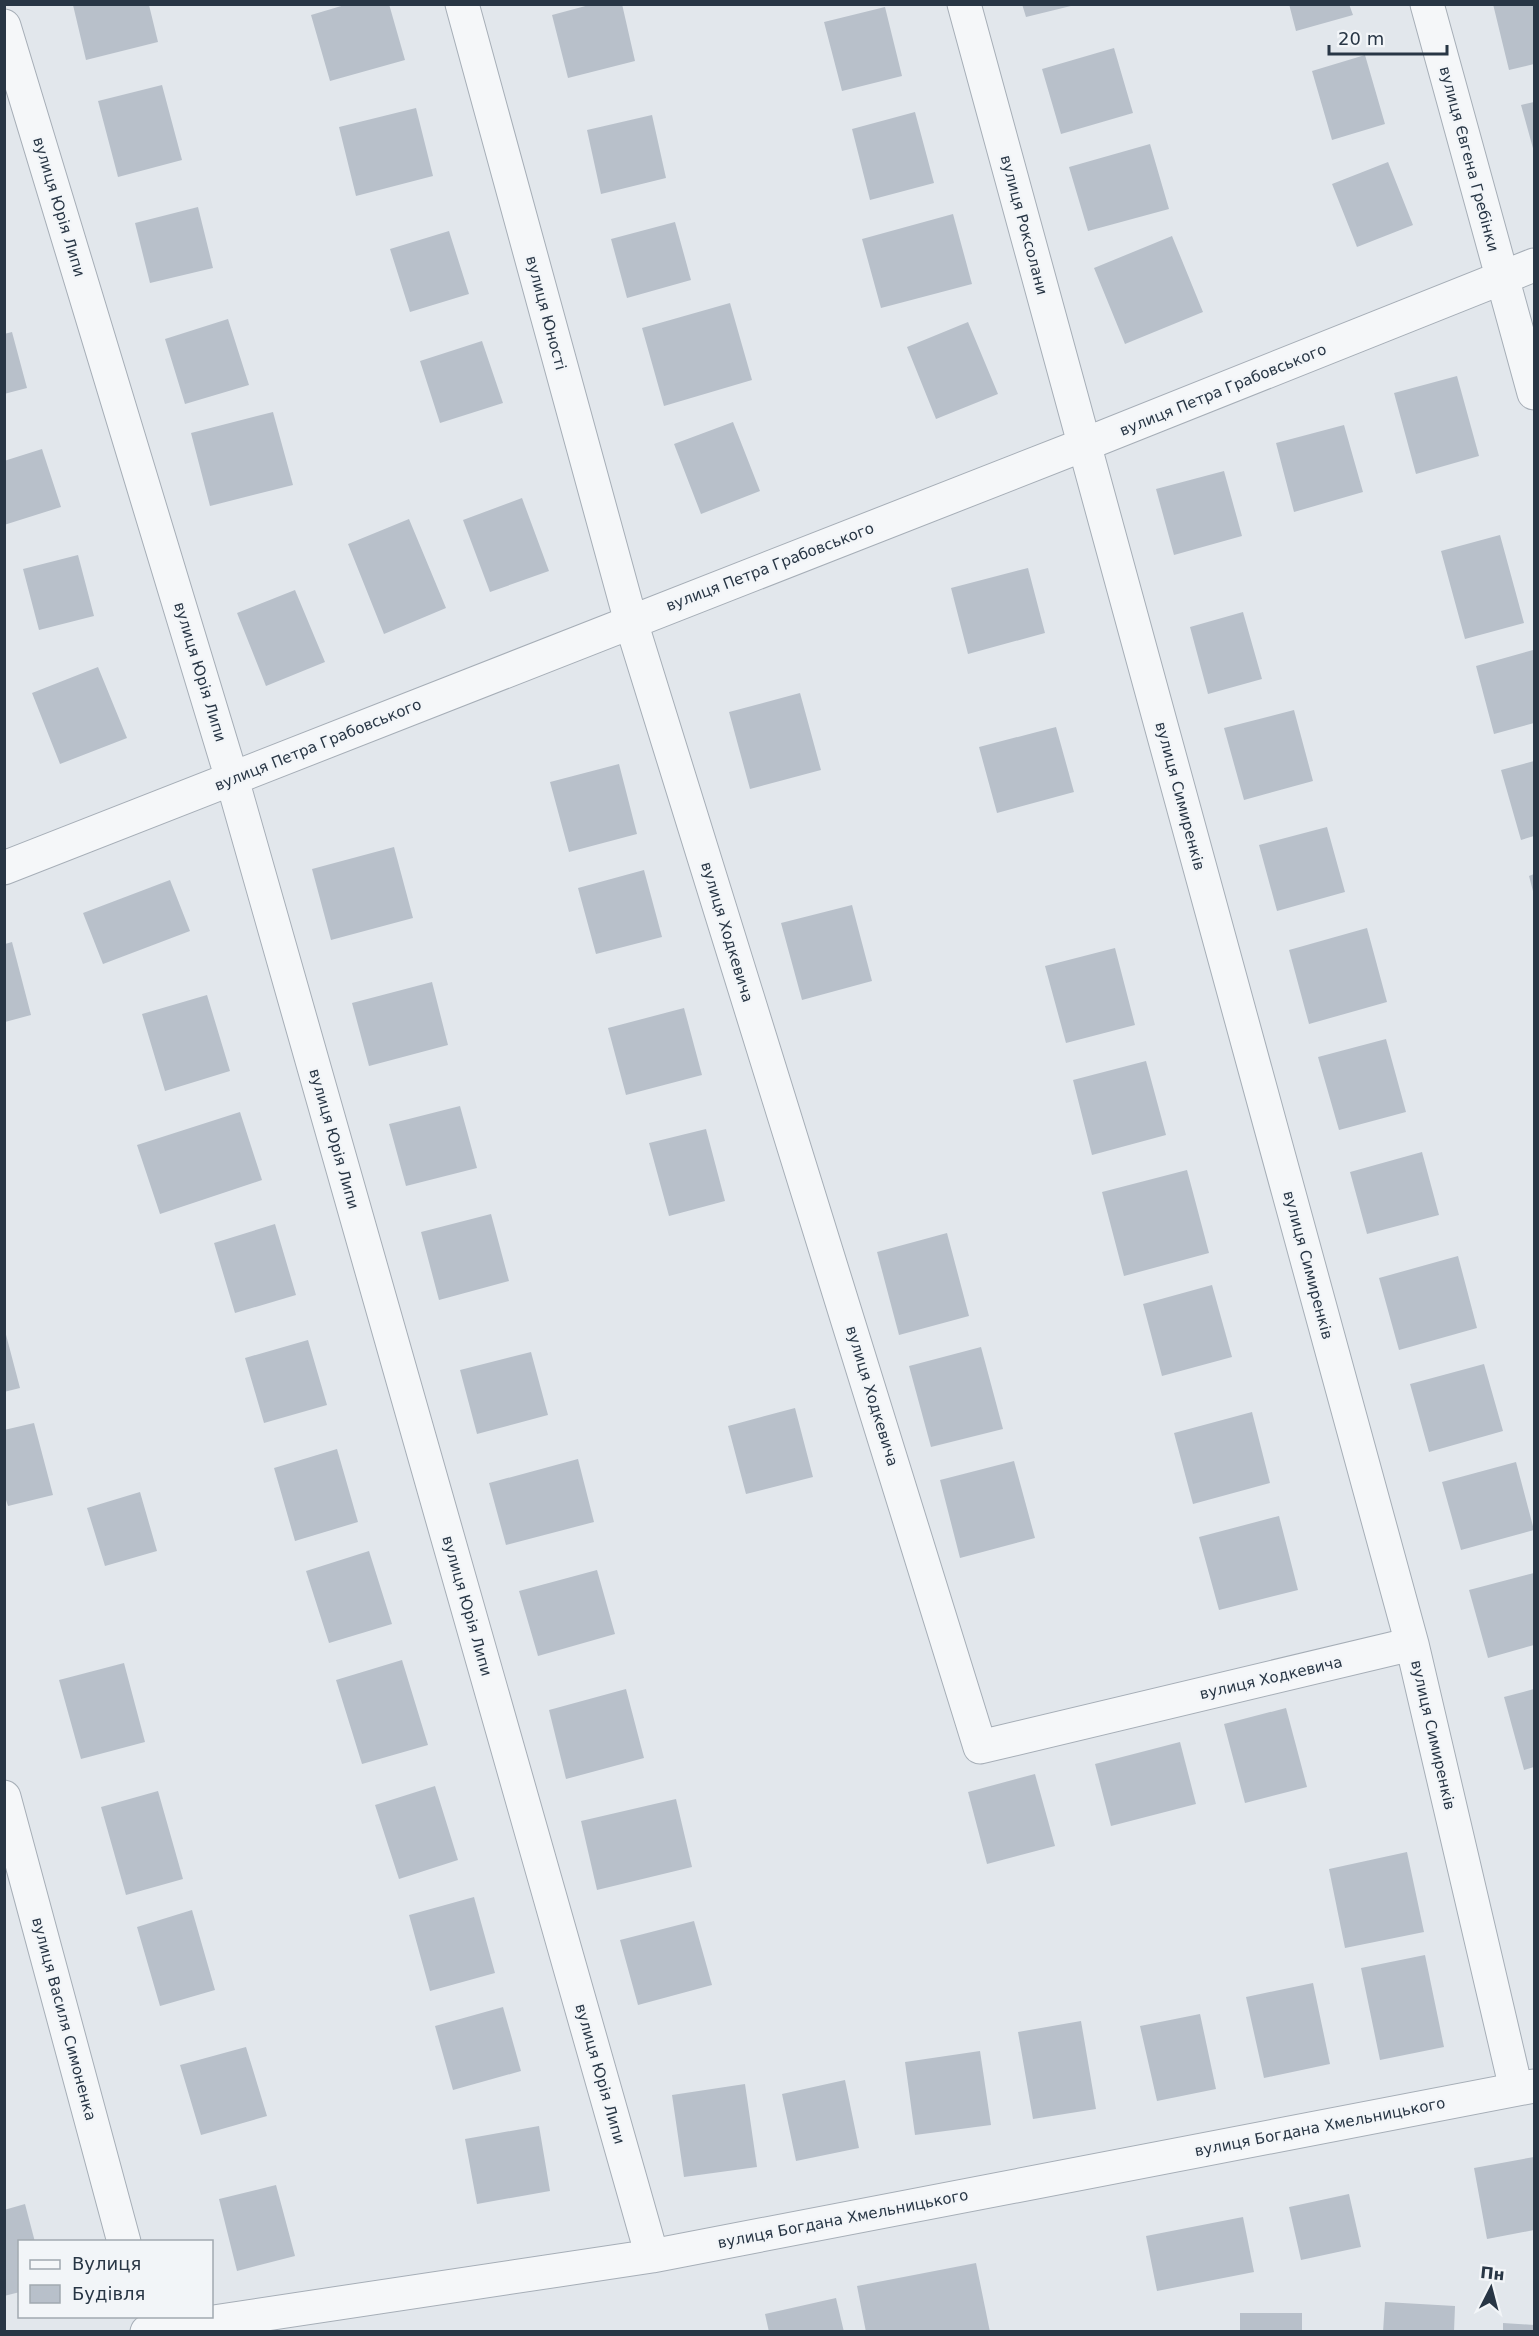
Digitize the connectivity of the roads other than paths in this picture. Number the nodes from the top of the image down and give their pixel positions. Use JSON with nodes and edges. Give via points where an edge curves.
{"nodes":[{"id":1,"x":462,"y":4,"type":"edge"},
{"id":2,"x":964,"y":4,"type":"edge"},
{"id":3,"x":1427,"y":4,"type":"edge"},
{"id":4,"x":4,"y":26,"type":"edge"},
{"id":5,"x":1534,"y":265,"type":"edge"},
{"id":6,"x":1502,"y":280,"type":"junction"},
{"id":7,"x":1534,"y":393,"type":"edge"},
{"id":8,"x":1083,"y":445,"type":"junction"},
{"id":9,"x":631,"y":622,"type":"junction"},
{"id":10,"x":232,"y":779,"type":"junction"},
{"id":11,"x":4,"y":868,"type":"edge"},
{"id":12,"x":1412,"y":1644,"type":"junction"},
{"id":13,"x":4,"y":1797,"type":"edge"},
{"id":14,"x":1525,"y":2088,"type":"edge"},
{"id":15,"x":124,"y":2240,"type":"edge"},
{"id":16,"x":652,"y":2256,"type":"junction"},
{"id":17,"x":148,"y":2331,"type":"edge"}],
"edges":[{"from":1,"to":9,"type":"street","name":"вулиця Юності"},
{"from":2,"to":8,"type":"street","name":"вулиця Роксолани"},
{"from":3,"to":6,"type":"street","name":"вулиця Євгена Гребінки"},
{"from":4,"to":10,"type":"street","name":"вулиця Юрія Липи"},
{"from":5,"to":6,"type":"street","name":"вулиця Петра Грабовського"},
{"from":6,"to":7,"type":"street","name":"вулиця Євгена Гребінки"},
{"from":6,"to":8,"type":"street","name":"вулиця Петра Грабовського"},
{"from":8,"to":9,"type":"street","name":"вулиця Петра Грабовського"},
{"from":8,"to":12,"type":"street","name":"вулиця Симиренків"},
{"from":9,"to":10,"type":"street","name":"вулиця Петра Грабовського"},
{"from":9,"to":12,"type":"street","name":"вулиця Ходкевича","via":[[980,1747]]},
{"from":10,"to":11,"type":"street","name":"вулиця Петра Грабовського"},
{"from":10,"to":16,"type":"street","name":"вулиця Юрія Липи"},
{"from":12,"to":14,"type":"street","name":"вулиця Симиренків"},
{"from":13,"to":15,"type":"street","name":"вулиця Василя Симоненка"},
{"from":14,"to":16,"type":"street","name":"вулиця Богдана Хмельницького"},
{"from":16,"to":17,"type":"street","name":"вулиця Богдана Хмельницького"}]}
